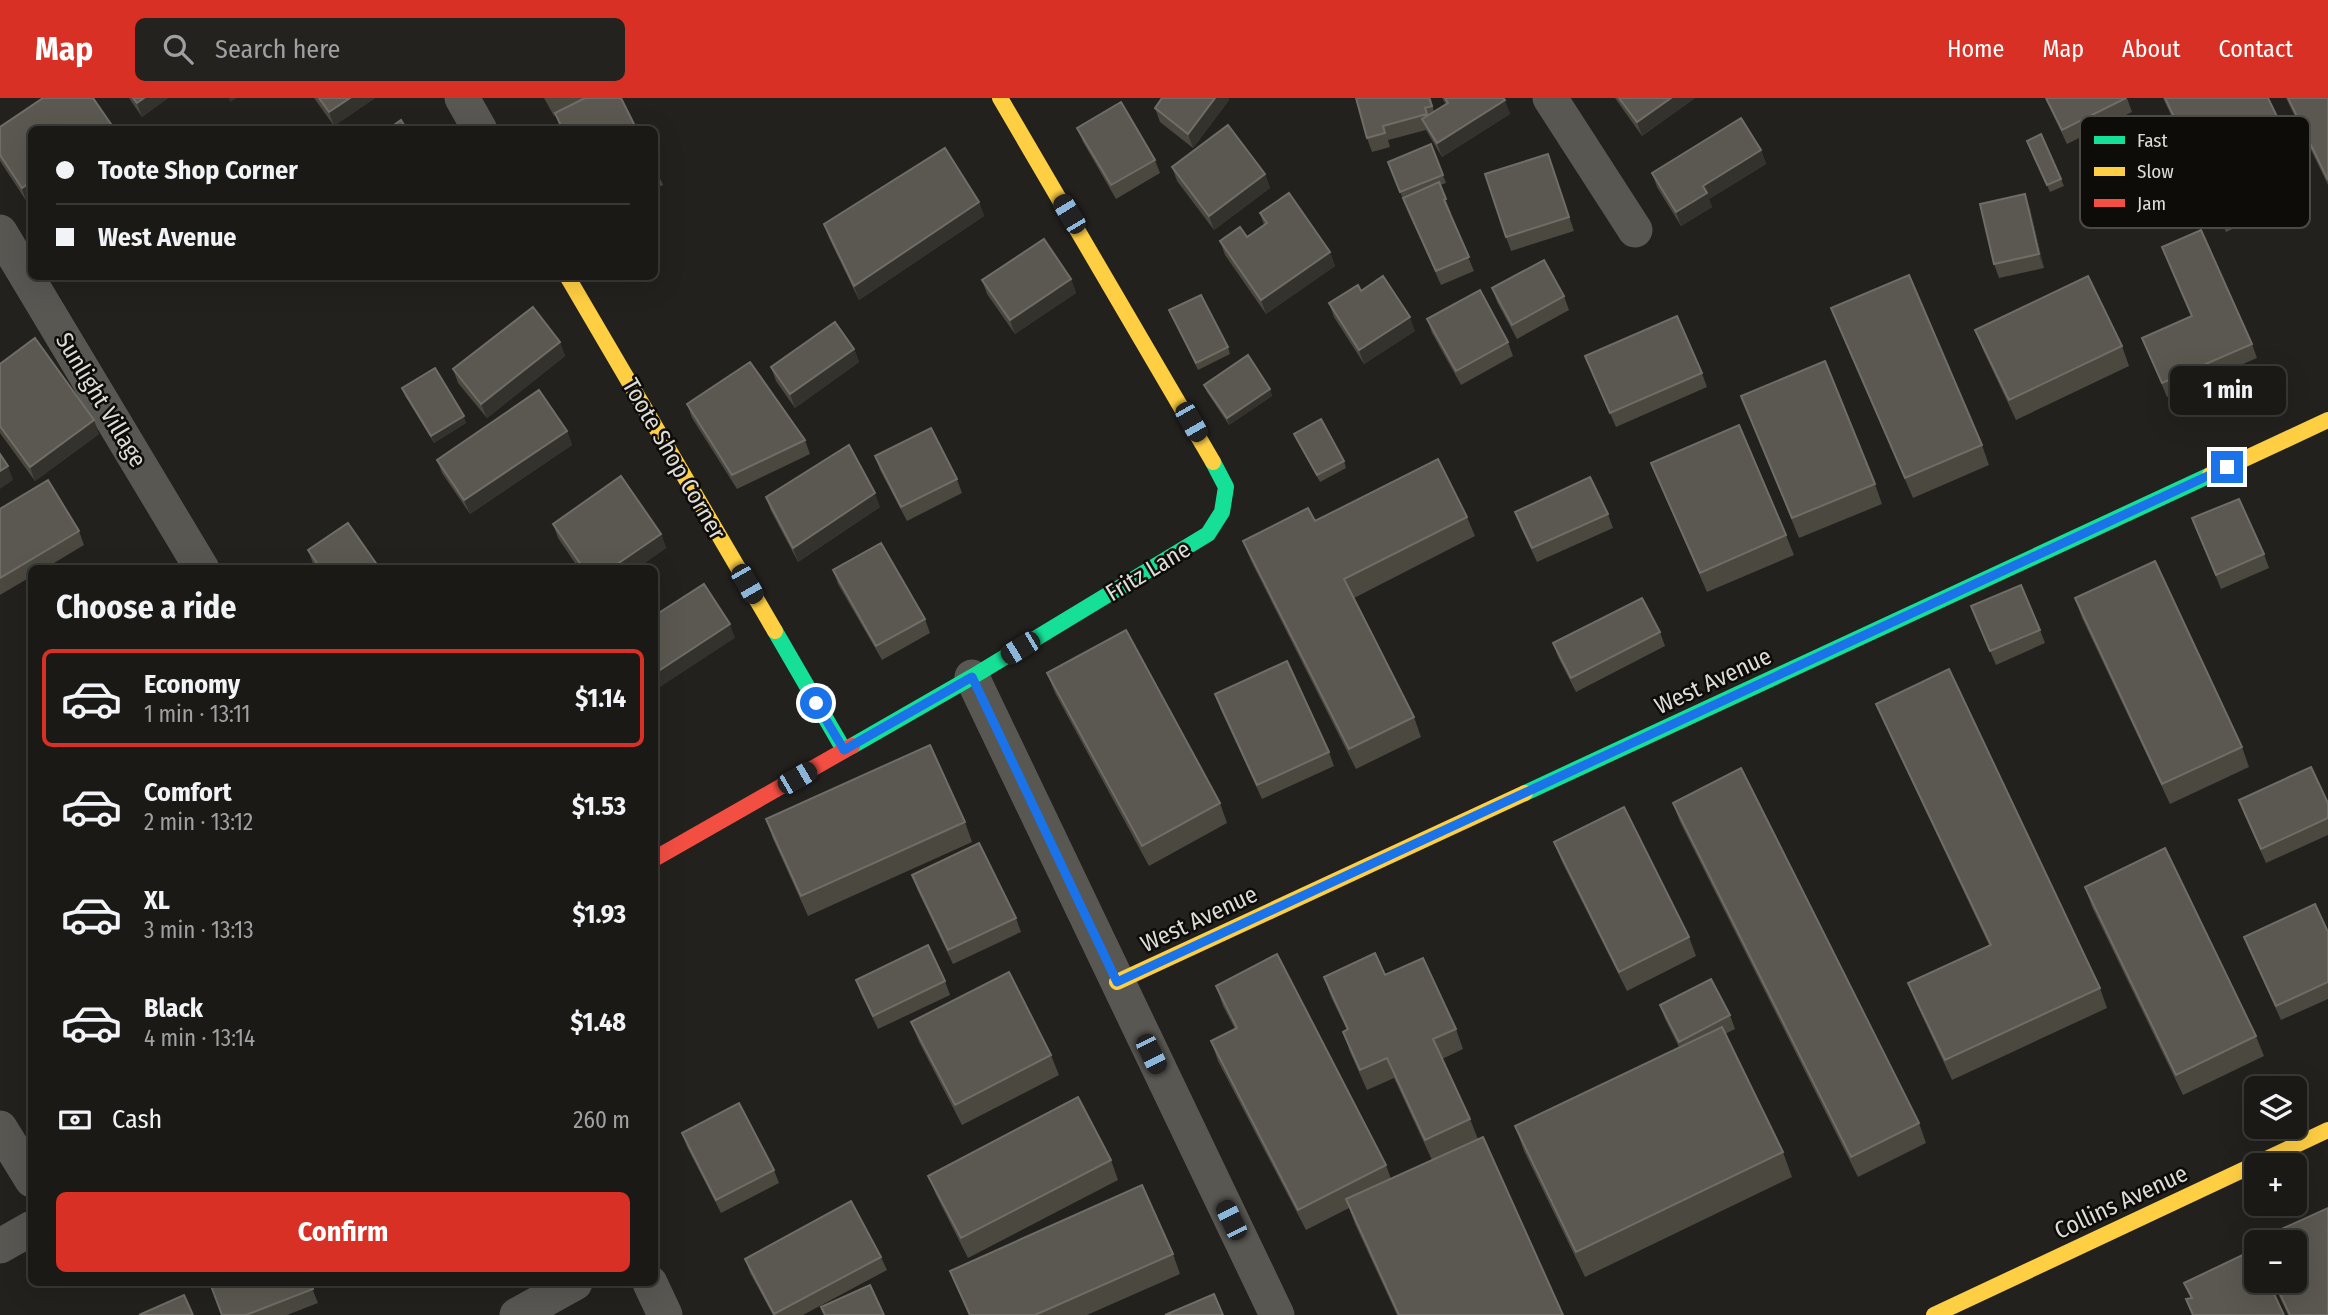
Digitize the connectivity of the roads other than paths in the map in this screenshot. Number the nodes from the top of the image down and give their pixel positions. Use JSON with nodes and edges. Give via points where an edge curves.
{"nodes":[{"id":1,"x":462,"y":98,"type":"edge"},
{"id":2,"x":1000,"y":98,"type":"edge"},
{"id":3,"x":1550,"y":98,"type":"edge"},
{"id":4,"x":478,"y":126,"type":"edge"},
{"id":5,"x":1635,"y":230,"type":"dead end"},
{"id":6,"x":0,"y":232,"type":"edge"},
{"id":7,"x":28,"y":279,"type":"edge"},
{"id":8,"x":29,"y":280,"type":"edge"},
{"id":9,"x":569,"y":280,"type":"edge"},
{"id":10,"x":2328,"y":420,"type":"edge"},
{"id":11,"x":200,"y":565,"type":"edge"},
{"id":12,"x":972,"y":677,"type":"junction"},
{"id":13,"x":844,"y":750,"type":"junction"},
{"id":14,"x":658,"y":857,"type":"edge"},
{"id":15,"x":1117,"y":982,"type":"junction"},
{"id":16,"x":0,"y":1128,"type":"edge"},
{"id":17,"x":2328,"y":1130,"type":"edge"},
{"id":18,"x":28,"y":1174,"type":"edge"},
{"id":19,"x":28,"y":1230,"type":"edge"},
{"id":20,"x":0,"y":1246,"type":"edge"},
{"id":21,"x":570,"y":1286,"type":"edge"},
{"id":22,"x":651,"y":1286,"type":"edge"},
{"id":23,"x":517,"y":1315,"type":"edge"},
{"id":24,"x":665,"y":1315,"type":"edge"},
{"id":25,"x":1277,"y":1315,"type":"edge"},
{"id":26,"x":1934,"y":1315,"type":"edge"}],
"edges":[{"from":1,"to":4,"type":"street"},
{"from":2,"to":12,"type":"street","name":"Fritz Lane","via":[[1226,487],[1222,512],[1208,534]]},
{"from":3,"to":5,"type":"street"},
{"from":6,"to":7,"type":"street","name":"Sunlight Village"},
{"from":8,"to":11,"type":"street","name":"Sunlight Village"},
{"from":9,"to":13,"type":"street","name":"Toote Shop Corner"},
{"from":10,"to":15,"type":"street","name":"West Avenue"},
{"from":12,"to":13,"type":"street","name":"Fritz Lane"},
{"from":12,"to":15,"type":"street"},
{"from":13,"to":14,"type":"street","name":"Fritz Lane"},
{"from":15,"to":25,"type":"street"},
{"from":16,"to":18,"type":"street"},
{"from":17,"to":26,"type":"street","name":"Collins Avenue"},
{"from":19,"to":20,"type":"street"},
{"from":21,"to":23,"type":"street"},
{"from":22,"to":24,"type":"street"}]}
